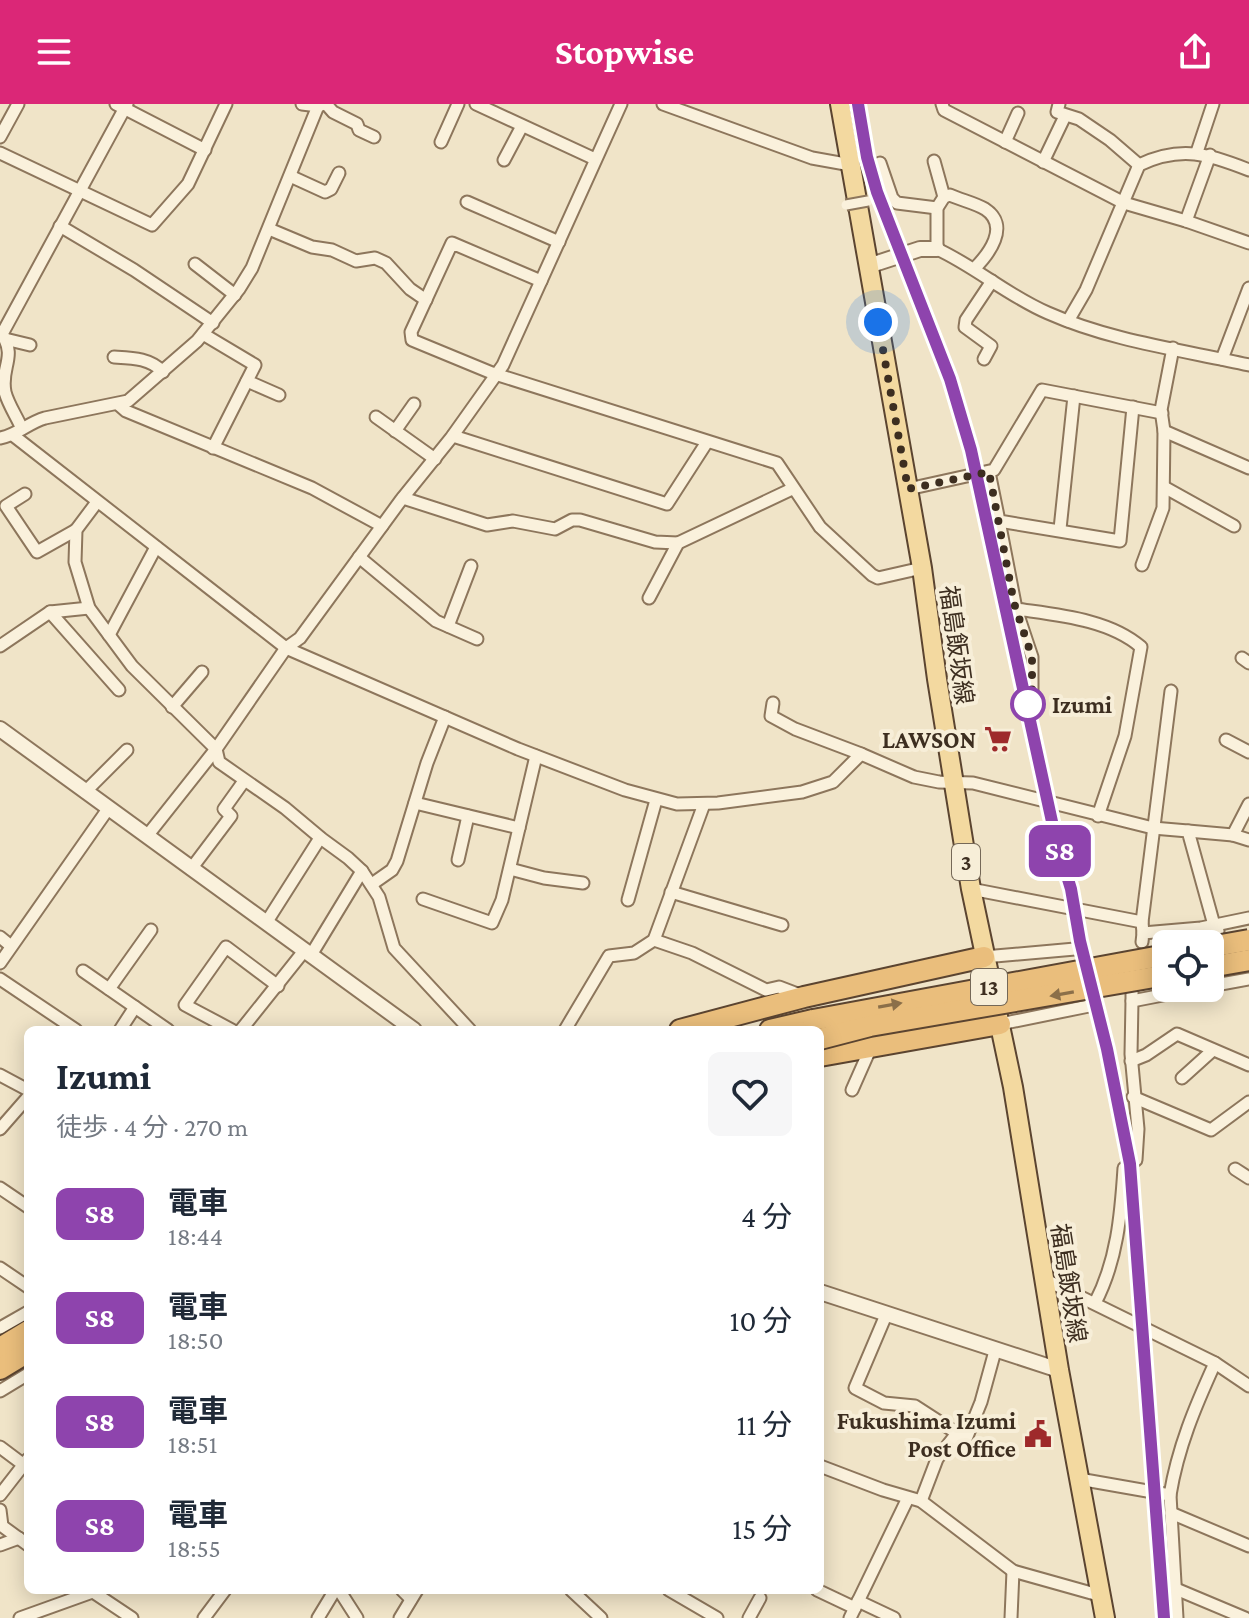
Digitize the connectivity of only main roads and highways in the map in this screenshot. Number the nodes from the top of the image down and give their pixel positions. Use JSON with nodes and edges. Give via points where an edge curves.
{"nodes":[{"id":1,"x":840,"y":104,"type":"edge"},
{"id":2,"x":1224,"y":936,"type":"edge"},
{"id":3,"x":1249,"y":940,"type":"edge"},
{"id":4,"x":984,"y":957,"type":"junction"},
{"id":5,"x":1152,"y":958,"type":"edge"},
{"id":6,"x":1249,"y":960,"type":"edge"},
{"id":7,"x":1224,"y":964,"type":"edge"},
{"id":8,"x":1152,"y":977,"type":"edge"},
{"id":9,"x":1000,"y":1024,"type":"junction"},
{"id":10,"x":695,"y":1026,"type":"edge"},
{"id":11,"x":824,"y":1028,"type":"edge"},
{"id":12,"x":824,"y":1029,"type":"edge"},
{"id":13,"x":824,"y":1055,"type":"edge"},
{"id":14,"x":24,"y":1333,"type":"edge"},
{"id":15,"x":0,"y":1348,"type":"edge"},
{"id":16,"x":24,"y":1354,"type":"edge"},
{"id":17,"x":0,"y":1369,"type":"edge"},
{"id":18,"x":1105,"y":1618,"type":"edge"}],
"edges":[{"from":1,"to":4,"type":"main road","name":"福島飯坂線","number":"3"},
{"from":2,"to":3,"type":"highway","bridge":true},
{"from":4,"to":9,"type":"main road","name":"福島飯坂線","number":"3"},
{"from":4,"to":10,"type":"highway"},
{"from":11,"to":5,"type":"highway","number":"13","one_way":true,"bridge":true},
{"from":6,"to":7,"type":"highway","bridge":true},
{"from":8,"to":12,"type":"highway","number":"13","one_way":true,"bridge":true,"via":[[870,1026]]},
{"from":9,"to":13,"type":"highway"},
{"from":9,"to":18,"type":"main road","name":"福島飯坂線","number":"3"},
{"from":14,"to":15,"type":"highway"},
{"from":16,"to":17,"type":"highway"}]}
